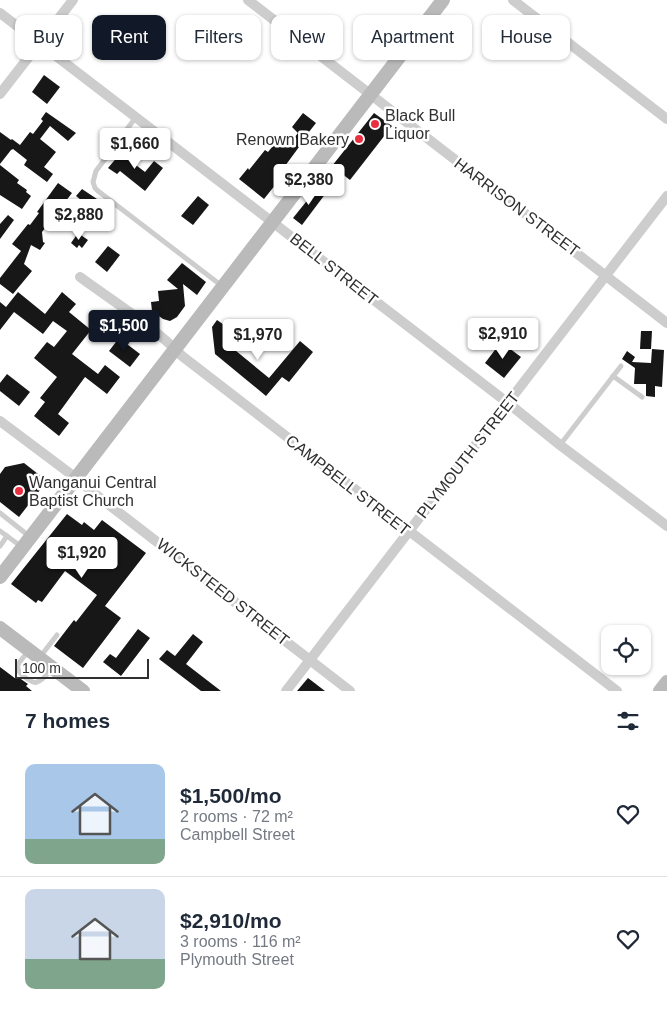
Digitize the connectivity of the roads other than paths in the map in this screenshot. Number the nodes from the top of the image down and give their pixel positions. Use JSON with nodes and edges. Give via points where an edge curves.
{"nodes":[{"id":1,"x":73,"y":0,"type":"edge"},
{"id":2,"x":248,"y":0,"type":"edge"},
{"id":3,"x":443,"y":0,"type":"edge"},
{"id":4,"x":513,"y":0,"type":"edge"},
{"id":5,"x":0,"y":13,"type":"edge"},
{"id":6,"x":61,"y":15,"type":"edge"},
{"id":7,"x":15,"y":24,"type":"edge"},
{"id":8,"x":27,"y":60,"type":"edge"},
{"id":9,"x":62,"y":60,"type":"edge"},
{"id":10,"x":0,"y":94,"type":"edge"},
{"id":11,"x":371,"y":94,"type":"junction"},
{"id":12,"x":136,"y":117,"type":"junction"},
{"id":13,"x":667,"y":119,"type":"edge"},
{"id":14,"x":667,"y":196,"type":"edge"},
{"id":15,"x":272,"y":222,"type":"junction"},
{"id":16,"x":606,"y":275,"type":"junction"},
{"id":17,"x":80,"y":278,"type":"dead end"},
{"id":18,"x":223,"y":287,"type":"junction"},
{"id":19,"x":667,"y":323,"type":"edge"},
{"id":20,"x":175,"y":349,"type":"junction"},
{"id":21,"x":622,"y":366,"type":"dead end"},
{"id":22,"x":613,"y":376,"type":"junction"},
{"id":23,"x":642,"y":397,"type":"dead end"},
{"id":24,"x":508,"y":403,"type":"junction"},
{"id":25,"x":0,"y":420,"type":"edge"},
{"id":26,"x":560,"y":445,"type":"junction"},
{"id":27,"x":76,"y":478,"type":"junction"},
{"id":28,"x":0,"y":513,"type":"edge"},
{"id":29,"x":667,"y":526,"type":"edge"},
{"id":30,"x":0,"y":531,"type":"edge"},
{"id":31,"x":409,"y":532,"type":"junction"},
{"id":32,"x":7,"y":536,"type":"junction"},
{"id":33,"x":26,"y":542,"type":"junction"},
{"id":34,"x":0,"y":546,"type":"edge"},
{"id":35,"x":0,"y":577,"type":"edge"},
{"id":36,"x":0,"y":628,"type":"edge"},
{"id":37,"x":57,"y":635,"type":"dead end"},
{"id":38,"x":35,"y":654,"type":"junction"},
{"id":39,"x":310,"y":660,"type":"junction"},
{"id":40,"x":52,"y":668,"type":"junction"},
{"id":41,"x":667,"y":682,"type":"edge"},
{"id":42,"x":83,"y":691,"type":"edge"},
{"id":43,"x":286,"y":691,"type":"edge"},
{"id":44,"x":350,"y":691,"type":"edge"},
{"id":45,"x":617,"y":691,"type":"edge"},
{"id":46,"x":660,"y":691,"type":"edge"}],
"edges":[{"from":1,"to":6,"type":"street"},
{"from":2,"to":11,"type":"street","name":"HARRISON STREET"},
{"from":3,"to":11,"type":"main road"},
{"from":4,"to":13,"type":"street"},
{"from":5,"to":7,"type":"street","name":"BELL STREET"},
{"from":8,"to":10,"type":"street"},
{"from":9,"to":12,"type":"street","name":"BELL STREET"},
{"from":11,"to":15,"type":"main road"},
{"from":11,"to":16,"type":"street","name":"HARRISON STREET"},
{"from":12,"to":15,"type":"street","name":"BELL STREET"},
{"from":12,"to":18,"type":"lane","via":[[96,171],[95,188]]},
{"from":14,"to":16,"type":"street","name":"PLYMOUTH STREET"},
{"from":15,"to":18,"type":"main road"},
{"from":15,"to":24,"type":"street","name":"BELL STREET"},
{"from":16,"to":19,"type":"street","name":"HARRISON STREET"},
{"from":16,"to":24,"type":"street","name":"PLYMOUTH STREET"},
{"from":17,"to":20,"type":"street","name":"CAMPBELL STREET"},
{"from":18,"to":20,"type":"main road"},
{"from":20,"to":27,"type":"main road"},
{"from":20,"to":31,"type":"street","name":"CAMPBELL STREET"},
{"from":21,"to":22,"type":"lane"},
{"from":22,"to":23,"type":"lane"},
{"from":22,"to":26,"type":"lane"},
{"from":24,"to":26,"type":"street","name":"BELL STREET"},
{"from":24,"to":31,"type":"street","name":"PLYMOUTH STREET"},
{"from":25,"to":27,"type":"street","name":"WICKSTEED STREET"},
{"from":26,"to":29,"type":"street","name":"BELL STREET"},
{"from":27,"to":33,"type":"main road"},
{"from":27,"to":39,"type":"street","name":"WICKSTEED STREET"},
{"from":28,"to":33,"type":"lane"},
{"from":30,"to":32,"type":"lane"},
{"from":31,"to":39,"type":"street","name":"PLYMOUTH STREET"},
{"from":31,"to":45,"type":"street","name":"CAMPBELL STREET"},
{"from":32,"to":33,"type":"lane"},
{"from":32,"to":34,"type":"lane"},
{"from":33,"to":35,"type":"main road"},
{"from":36,"to":38,"type":"main road"},
{"from":37,"to":38,"type":"lane"},
{"from":38,"to":40,"type":"main road"},
{"from":38,"to":40,"type":"lane","via":[[20,661],[19,673],[37,682]]},
{"from":39,"to":43,"type":"street","name":"PLYMOUTH STREET"},
{"from":39,"to":44,"type":"street","name":"WICKSTEED STREET"},
{"from":40,"to":42,"type":"main road"},
{"from":41,"to":46,"type":"main road"}]}
